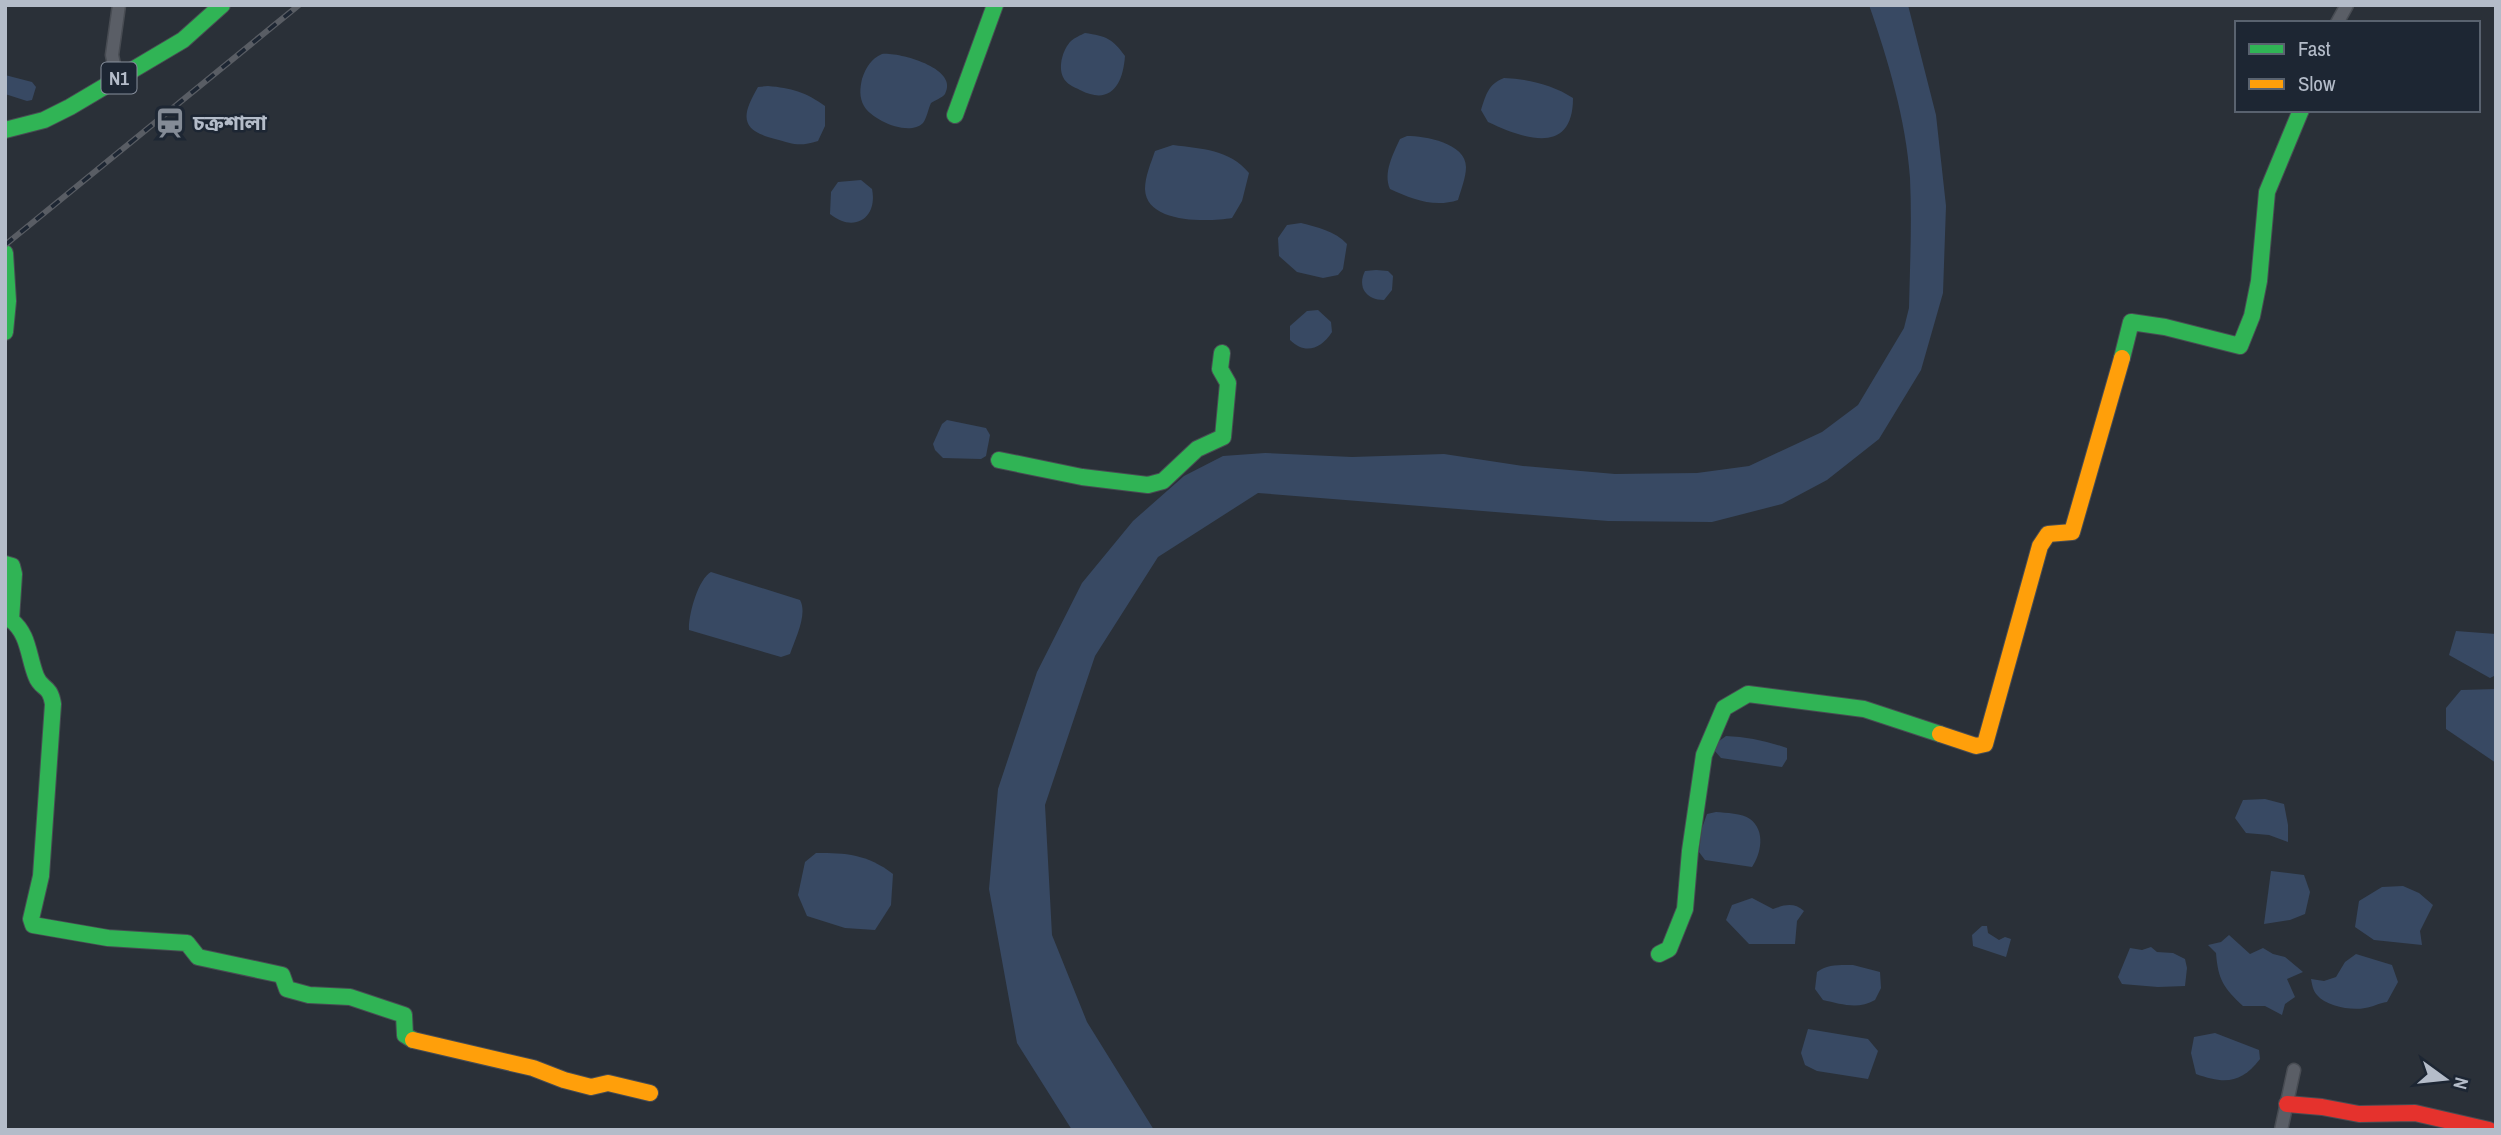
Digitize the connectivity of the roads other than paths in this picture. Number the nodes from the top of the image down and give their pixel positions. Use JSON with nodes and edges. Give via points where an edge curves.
{"nodes":[{"id":1,"x":119,"y":5,"type":"edge"},
{"id":2,"x":222,"y":5,"type":"edge"},
{"id":3,"x":995,"y":5,"type":"edge"},
{"id":4,"x":2347,"y":5,"type":"edge"},
{"id":5,"x":2338,"y":21,"type":"edge"},
{"id":6,"x":117,"y":79,"type":"junction"},
{"id":7,"x":2300,"y":112,"type":"edge"},
{"id":8,"x":955,"y":115,"type":"dead end"},
{"id":9,"x":5,"y":130,"type":"edge"},
{"id":10,"x":6,"y":256,"type":"edge"},
{"id":11,"x":5,"y":332,"type":"edge"},
{"id":12,"x":1222,"y":354,"type":"dead end"},
{"id":13,"x":999,"y":460,"type":"dead end"},
{"id":14,"x":5,"y":564,"type":"edge"},
{"id":15,"x":1659,"y":954,"type":"dead end"},
{"id":16,"x":2294,"y":1070,"type":"dead end"},
{"id":17,"x":650,"y":1093,"type":"dead end"},
{"id":18,"x":2287,"y":1104,"type":"junction"},
{"id":19,"x":2281,"y":1130,"type":"edge"},
{"id":20,"x":2489,"y":1130,"type":"edge"}],
"edges":[{"from":1,"to":6,"type":"street","via":[[112,55]]},
{"from":2,"to":6,"type":"main road","number":"N1","via":[[183,40]]},
{"from":3,"to":8,"type":"main road"},
{"from":4,"to":5,"type":"street"},
{"from":6,"to":9,"type":"main road","number":"N1","via":[[44,120]]},
{"from":7,"to":15,"type":"main road","via":[[2267,192],[2259,281],[2240,346],[2131,322],[2072,532],[2048,534],[2040,546],[1985,744],[1976,746],[1864,709],[1748,694],[1724,708],[1704,755],[1685,909],[1669,949]]},
{"from":10,"to":11,"type":"main road"},
{"from":12,"to":13,"type":"main road","via":[[1217,363],[1228,383],[1223,437],[1192,452],[1160,483],[1104,480]]},
{"from":14,"to":17,"type":"main road","via":[[12,566],[13,573],[11,620],[22,629],[37,680],[51,692],[53,704],[41,876],[33,925],[133,941],[187,943],[198,957],[282,975],[287,989],[350,997],[389,1009],[404,1016],[405,1034],[412,1040],[533,1068],[591,1087],[608,1083]]},
{"from":16,"to":18,"type":"street"},
{"from":18,"to":19,"type":"street"},
{"from":18,"to":20,"type":"main road","via":[[2359,1114],[2416,1113]]}]}
